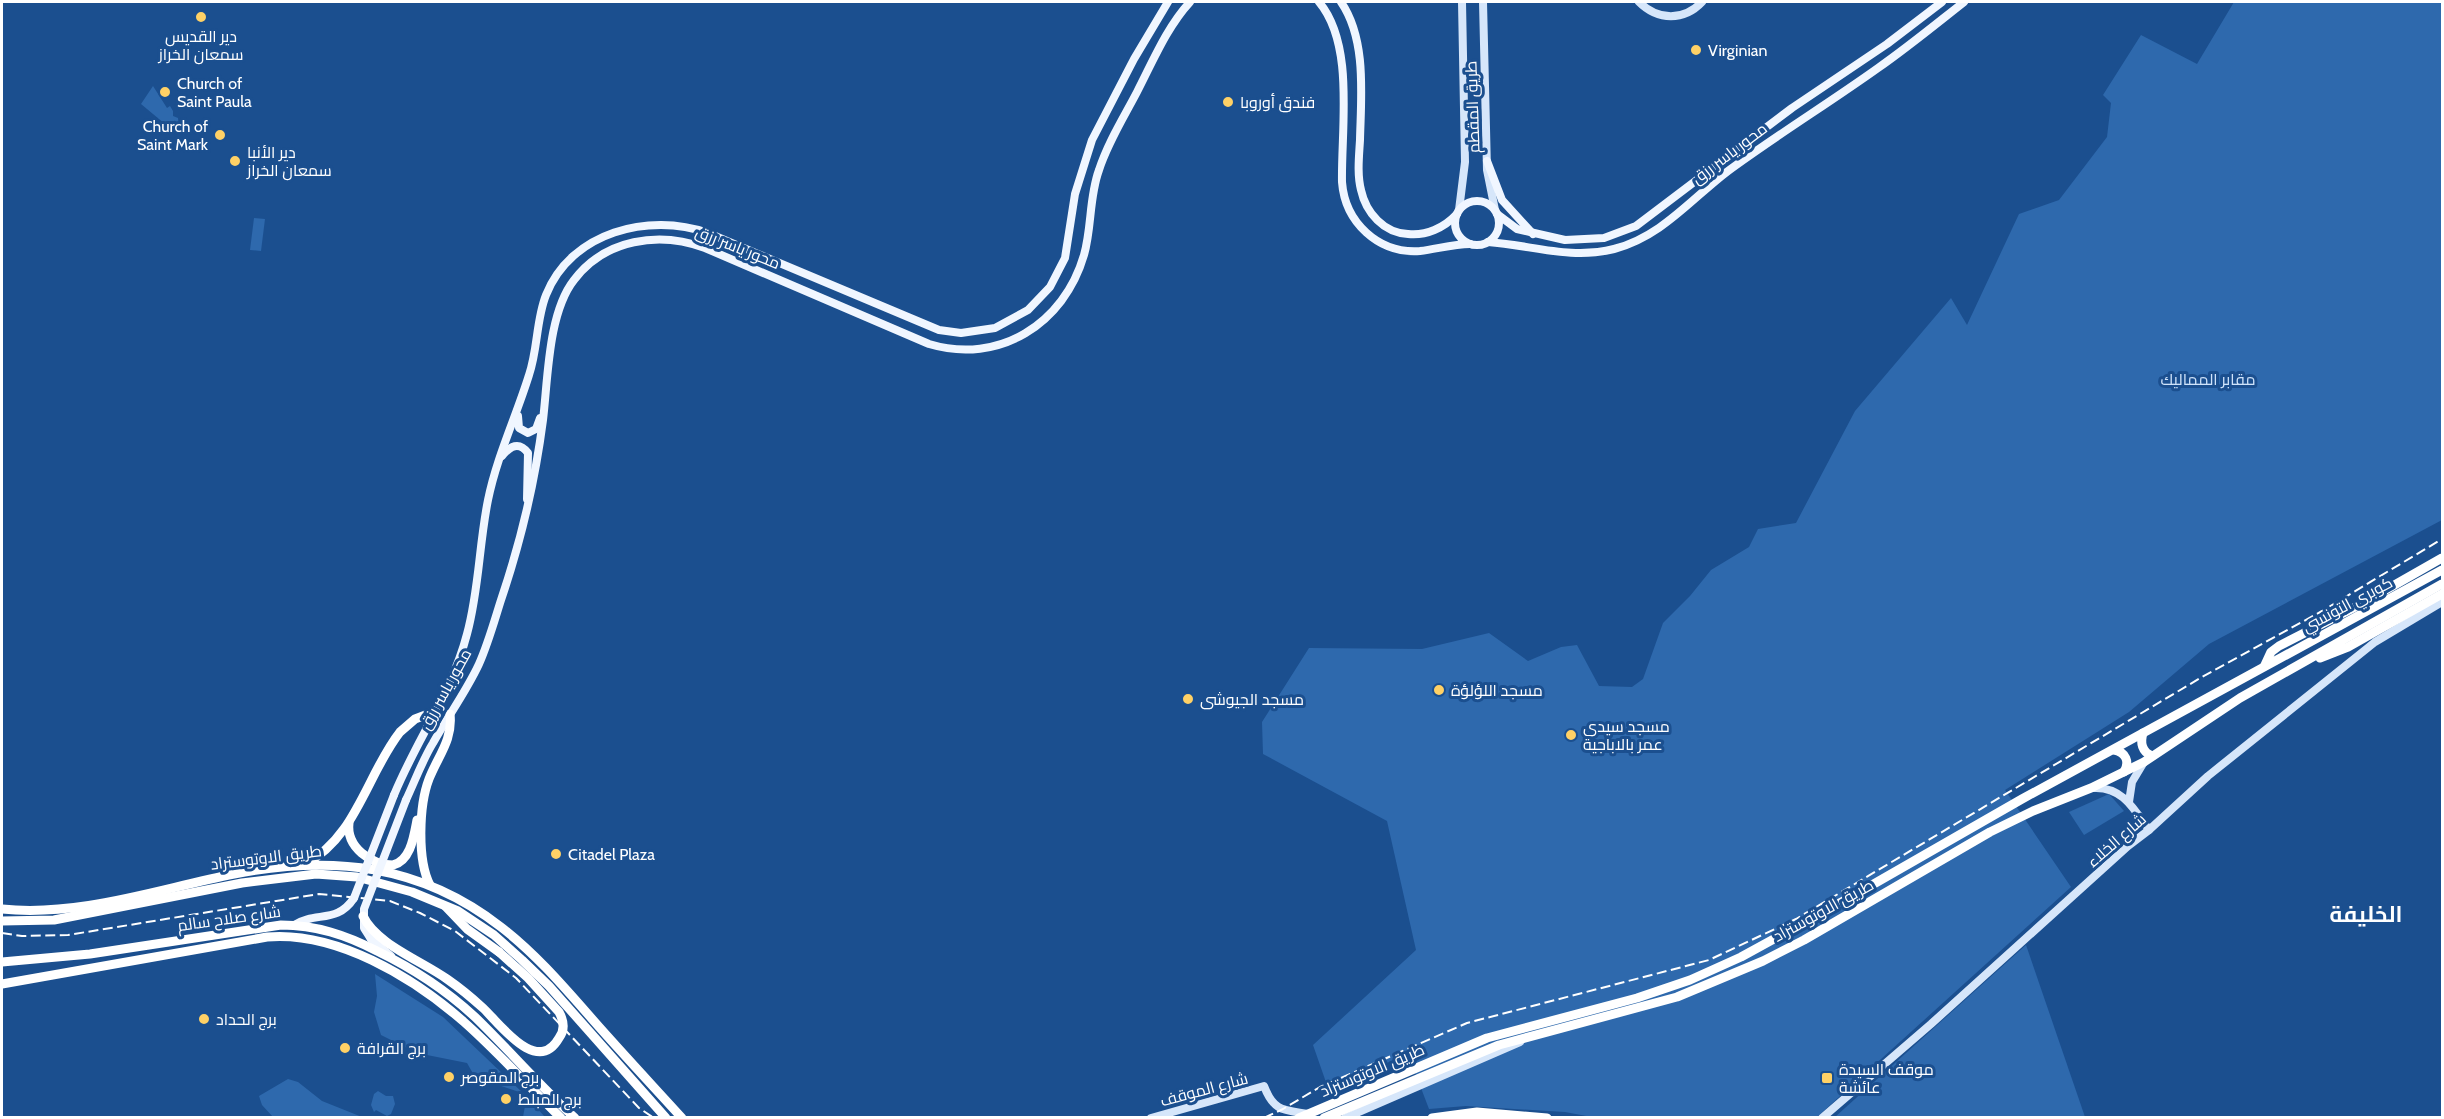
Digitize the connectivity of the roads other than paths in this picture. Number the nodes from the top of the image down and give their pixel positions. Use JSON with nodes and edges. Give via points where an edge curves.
{"nodes":[{"id":1,"x":1168,"y":2,"type":"edge"},
{"id":2,"x":1190,"y":2,"type":"edge"},
{"id":3,"x":1319,"y":2,"type":"edge"},
{"id":4,"x":1341,"y":2,"type":"edge"},
{"id":5,"x":1462,"y":2,"type":"edge"},
{"id":6,"x":1483,"y":2,"type":"edge"},
{"id":7,"x":1639,"y":2,"type":"edge"},
{"id":8,"x":1702,"y":2,"type":"edge"},
{"id":9,"x":1942,"y":2,"type":"edge"},
{"id":10,"x":1964,"y":2,"type":"edge"},
{"id":11,"x":1487,"y":161,"type":"junction"},
{"id":12,"x":1458,"y":212,"type":"junction"},
{"id":13,"x":1496,"y":212,"type":"junction"},
{"id":14,"x":1533,"y":234,"type":"junction"},
{"id":15,"x":1488,"y":242,"type":"junction"},
{"id":16,"x":1470,"y":244,"type":"junction"},
{"id":17,"x":545,"y":399,"type":"junction"},
{"id":18,"x":520,"y":404,"type":"junction"},
{"id":19,"x":498,"y":462,"type":"junction"},
{"id":20,"x":528,"y":509,"type":"junction"},
{"id":21,"x":2442,"y":558,"type":"edge"},
{"id":22,"x":2442,"y":570,"type":"edge"},
{"id":23,"x":2442,"y":584,"type":"edge"},
{"id":24,"x":2442,"y":594,"type":"edge"},
{"id":25,"x":2442,"y":602,"type":"edge"},
{"id":26,"x":2306,"y":662,"type":"junction"},
{"id":27,"x":2265,"y":665,"type":"junction"},
{"id":28,"x":436,"y":711,"type":"junction"},
{"id":29,"x":450,"y":714,"type":"junction"},
{"id":30,"x":2143,"y":733,"type":"junction"},
{"id":31,"x":2114,"y":750,"type":"junction"},
{"id":32,"x":2152,"y":756,"type":"junction"},
{"id":33,"x":2144,"y":762,"type":"junction"},
{"id":34,"x":2124,"y":772,"type":"junction"},
{"id":35,"x":2091,"y":788,"type":"junction"},
{"id":36,"x":2129,"y":802,"type":"junction"},
{"id":37,"x":423,"y":805,"type":"junction"},
{"id":38,"x":349,"y":821,"type":"junction"},
{"id":39,"x":2149,"y":830,"type":"junction"},
{"id":40,"x":301,"y":865,"type":"junction"},
{"id":41,"x":430,"y":885,"type":"junction"},
{"id":42,"x":442,"y":903,"type":"junction"},
{"id":43,"x":2,"y":909,"type":"edge"},
{"id":44,"x":363,"y":916,"type":"junction"},
{"id":45,"x":3,"y":921,"type":"edge"},
{"id":46,"x":294,"y":925,"type":"junction"},
{"id":47,"x":394,"y":959,"type":"junction"},
{"id":48,"x":2,"y":962,"type":"edge"},
{"id":49,"x":2,"y":984,"type":"edge"},
{"id":50,"x":1532,"y":1036,"type":"junction"},
{"id":51,"x":1304,"y":1116,"type":"edge"},
{"id":52,"x":561,"y":1118,"type":"edge"},
{"id":53,"x":575,"y":1118,"type":"edge"},
{"id":54,"x":666,"y":1118,"type":"edge"},
{"id":55,"x":682,"y":1118,"type":"edge"},
{"id":56,"x":1151,"y":1118,"type":"edge"},
{"id":57,"x":1324,"y":1118,"type":"edge"},
{"id":58,"x":1345,"y":1118,"type":"edge"},
{"id":59,"x":1432,"y":1118,"type":"edge"},
{"id":60,"x":1547,"y":1118,"type":"edge"},
{"id":61,"x":1822,"y":1118,"type":"edge"}],
"edges":[{"from":1,"to":18,"type":"main road","name":"محور ياسر رزق","via":[[1092,140],[1079,180],[1061,268],[1044,296],[1016,319],[984,331],[939,330],[708,233],[675,225],[641,226],[595,240],[572,257],[555,278],[542,309],[531,371]]},
{"from":2,"to":17,"type":"main road","name":"محور ياسر رزق","via":[[1167,34],[1102,160],[1092,195],[1084,253],[1071,286],[1056,307],[1029,331],[986,349],[940,348],[694,244],[644,239],[617,247],[592,261],[567,289],[558,316]]},
{"from":3,"to":16,"type":"main road","via":[[1332,20],[1340,48],[1342,182],[1350,214],[1371,237],[1400,249],[1418,251]]},
{"from":4,"to":12,"type":"main road","via":[[1353,24],[1359,55],[1359,179],[1364,202],[1383,226],[1407,234],[1437,229]]},
{"from":5,"to":12,"type":"street","name":"طريق المقطم","via":[[1465,162]]},
{"from":6,"to":11,"type":"street","name":"طريق المقطم"},
{"from":7,"to":8,"type":"street","via":[[1652,12],[1675,16],[1690,12]]},
{"from":9,"to":14,"type":"main road","name":"محور ياسر رزق","via":[[1635,226],[1592,240]]},
{"from":10,"to":15,"type":"main road","name":"محور ياسر رزق","via":[[1879,68],[1730,170],[1643,238],[1612,250],[1582,254]]},
{"from":11,"to":13,"type":"street","name":"طريق المقطم"},
{"from":11,"to":14,"type":"main road","via":[[1502,200]]},
{"from":12,"to":13,"type":"main road","via":[[1476,201],[1486,203]]},
{"from":12,"to":16,"type":"main road","via":[[1457,232]]},
{"from":13,"to":14,"type":"main road","name":"محور ياسر رزق","via":[[1510,225]]},
{"from":13,"to":15,"type":"main road","via":[[1497,232]]},
{"from":15,"to":16,"type":"main road"},
{"from":17,"to":18,"type":"main road","via":[[537,427],[528,433],[517,425]]},
{"from":17,"to":20,"type":"main road","name":"محور ياسر رزق"},
{"from":18,"to":19,"type":"main road","name":"محور ياسر رزق"},
{"from":19,"to":20,"type":"main road","via":[[513,446],[528,453]]},
{"from":19,"to":28,"type":"main road","name":"محور ياسر رزق","via":[[485,514],[467,637]]},
{"from":20,"to":29,"type":"main road","name":"محور ياسر رزق","via":[[516,558],[480,661]]},
{"from":21,"to":27,"type":"highway","via":[[2278,646]]},
{"from":22,"to":27,"type":"highway","name":"كوبري التونسي"},
{"from":23,"to":26,"type":"highway","name":"كوبري التونسي"},
{"from":24,"to":26,"type":"highway","via":[[2348,647]]},
{"from":25,"to":39,"type":"street","name":"شارع الخلاء","via":[[2375,642],[2191,790]]},
{"from":26,"to":32,"type":"highway","name":"طريق الاوتوستراد","via":[[2241,698]]},
{"from":27,"to":30,"type":"highway","name":"طريق الاوتوستراد"},
{"from":28,"to":38,"type":"highway","via":[[415,719],[400,732]]},
{"from":28,"to":46,"type":"main road","name":"محور ياسر رزق","bridge":true,"via":[[412,753],[354,898],[341,912],[304,919]]},
{"from":29,"to":37,"type":"highway","via":[[449,737],[427,782]]},
{"from":29,"to":44,"type":"main road","name":"محور ياسر رزق","bridge":true,"via":[[406,800]]},
{"from":30,"to":31,"type":"highway","name":"طريق الاوتوستراد"},
{"from":30,"to":32,"type":"highway","via":[[2142,746]]},
{"from":31,"to":34,"type":"highway","via":[[2126,758]]},
{"from":31,"to":51,"type":"highway","name":"طريق الاوتوستراد","via":[[1778,938],[1712,970],[1637,998],[1487,1038]]},
{"from":32,"to":33,"type":"highway","name":"طريق الاوتوستراد"},
{"from":33,"to":34,"type":"highway","name":"طريق الاوتوستراد"},
{"from":33,"to":36,"type":"street","via":[[2132,782]]},
{"from":34,"to":35,"type":"highway","name":"طريق الاوتوستراد"},
{"from":35,"to":36,"type":"street","via":[[2108,789]]},
{"from":35,"to":50,"type":"highway","name":"طريق الاوتوستراد","via":[[1998,828],[1804,940],[1724,978],[1667,1000]]},
{"from":36,"to":39,"type":"street"},
{"from":37,"to":38,"type":"highway","via":[[405,858],[393,866],[357,850],[349,837]]},
{"from":37,"to":41,"type":"highway","via":[[424,867]]},
{"from":38,"to":40,"type":"highway","via":[[329,847]]},
{"from":39,"to":61,"type":"street","name":"شارع الخلاء"},
{"from":40,"to":41,"type":"highway","name":"طريق الاوتوستراد","via":[[356,866]]},
{"from":40,"to":43,"type":"highway","name":"طريق الاوتوستراد","via":[[240,873],[78,907]]},
{"from":41,"to":55,"type":"highway","name":"طريق الاوتوستراد","via":[[480,912],[530,952]]},
{"from":42,"to":44,"type":"highway","bridge":true,"via":[[528,978],[559,1012],[559,1040],[547,1049],[533,1051],[519,1044],[461,989],[381,937]]},
{"from":42,"to":45,"type":"highway","name":"طريق الاوتوستراد","via":[[357,877],[316,874],[242,883],[54,920]]},
{"from":42,"to":54,"type":"highway","name":"طريق الاوتوستراد","via":[[494,935],[538,975]]},
{"from":44,"to":47,"type":"main road","bridge":true,"via":[[371,939]]},
{"from":46,"to":47,"type":"highway","name":"شارع صلاح سالم","via":[[340,934]]},
{"from":46,"to":48,"type":"highway","name":"شارع صلاح سالم","via":[[69,957]]},
{"from":47,"to":53,"type":"highway","name":"شارع صلاح سالم","via":[[430,981],[474,1017]]},
{"from":49,"to":52,"type":"highway","name":"شارع صلاح سالم","via":[[267,937],[318,940],[397,974],[436,1000],[486,1042]]},
{"from":50,"to":57,"type":"highway","name":"طريق الاوتوستراد","via":[[1474,1054]]},
{"from":50,"to":58,"type":"street"},
{"from":51,"to":56,"type":"street","name":"شارع الموقف","via":[[1272,1104],[1264,1086]]},
{"from":59,"to":60,"type":"highway","via":[[1477,1112]]}]}
